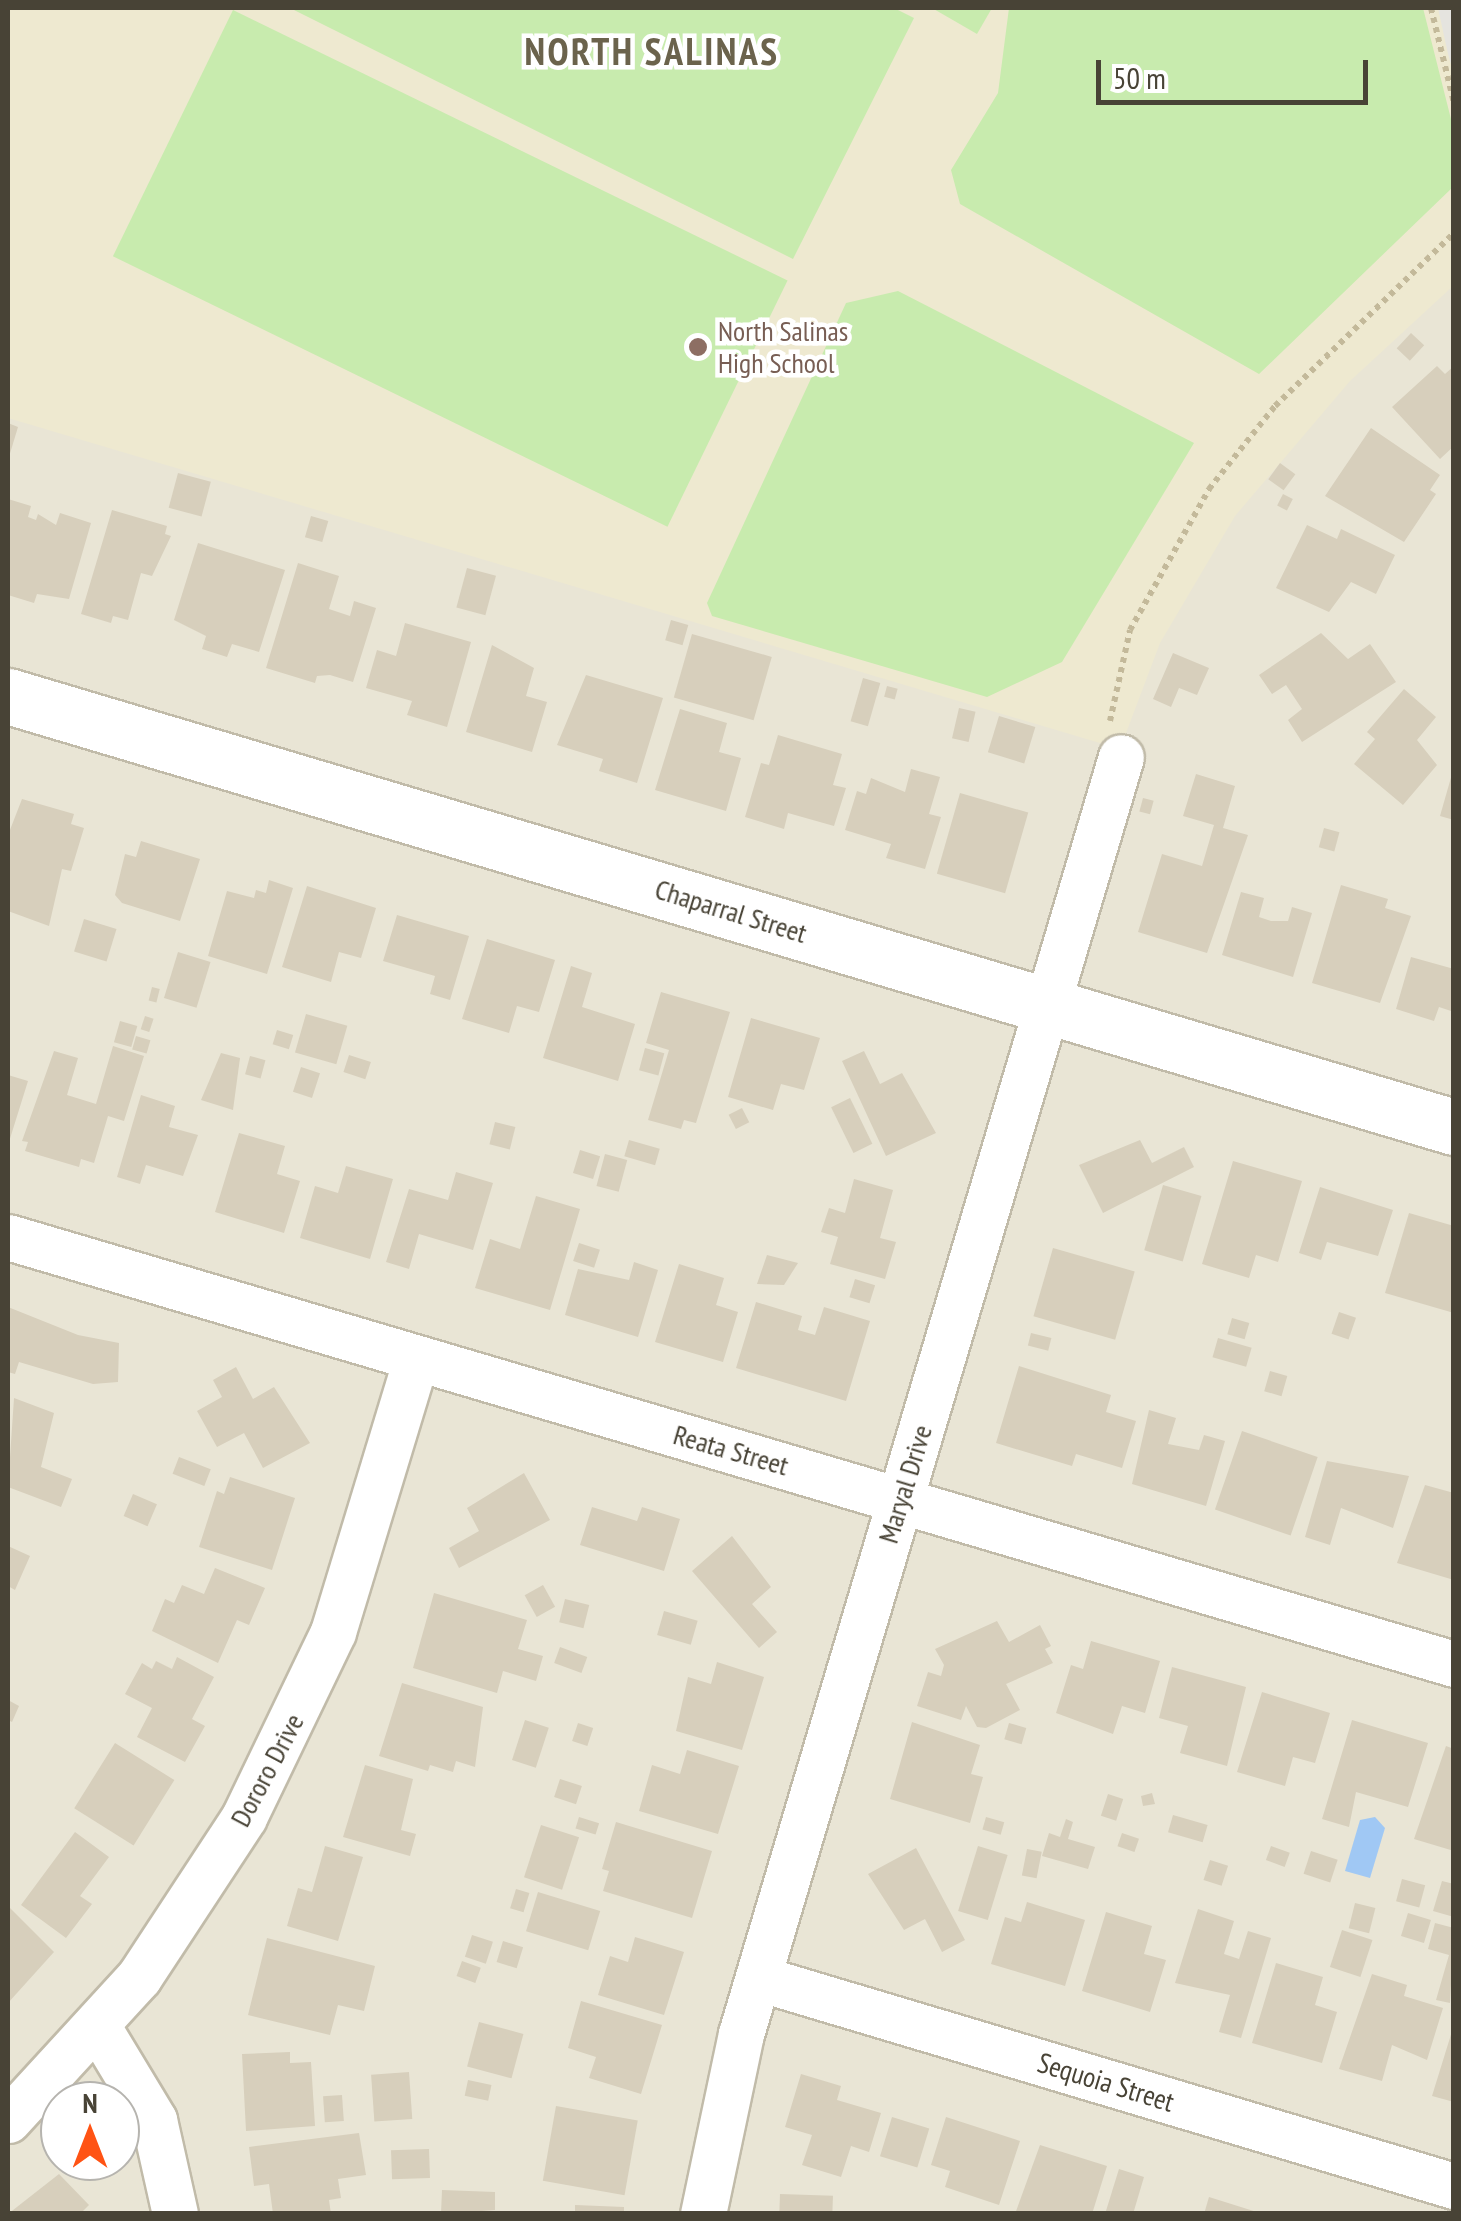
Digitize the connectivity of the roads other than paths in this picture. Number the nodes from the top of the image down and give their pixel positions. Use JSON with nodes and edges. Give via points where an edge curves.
{"nodes":[{"id":1,"x":8,"y":696,"type":"edge"},
{"id":2,"x":1121,"y":757,"type":"road end"},
{"id":3,"x":1046,"y":1006,"type":"junction"},
{"id":4,"x":1454,"y":1127,"type":"edge"},
{"id":5,"x":8,"y":1237,"type":"edge"},
{"id":6,"x":416,"y":1360,"type":"junction"},
{"id":7,"x":900,"y":1499,"type":"junction"},
{"id":8,"x":1454,"y":1664,"type":"edge"},
{"id":9,"x":758,"y":1978,"type":"junction"},
{"id":10,"x":98,"y":2027,"type":"junction"},
{"id":11,"x":8,"y":2120,"type":"edge"},
{"id":12,"x":1454,"y":2186,"type":"edge"},
{"id":13,"x":174,"y":2214,"type":"edge"},
{"id":14,"x":703,"y":2214,"type":"edge"}],
"edges":[{"from":1,"to":3,"type":"street","name":"Chaparral Street"},
{"from":2,"to":3,"type":"street","name":"Maryal Drive"},
{"from":3,"to":4,"type":"street","name":"Chaparral Street"},
{"from":3,"to":7,"type":"street","name":"Maryal Drive"},
{"from":5,"to":6,"type":"street","name":"Reata Street"},
{"from":6,"to":7,"type":"street","name":"Reata Street"},
{"from":6,"to":10,"type":"street","name":"Dororo Drive","via":[[352,1576],[288,1731],[208,1875]]},
{"from":7,"to":8,"type":"street","name":"Reata Street"},
{"from":7,"to":9,"type":"street","name":"Maryal Drive"},
{"from":9,"to":12,"type":"street","name":"Sequoia Street"},
{"from":9,"to":14,"type":"street","name":"Maryal Drive","via":[[720,2112]]},
{"from":10,"to":11,"type":"street","name":"Dororo Drive"},
{"from":10,"to":13,"type":"street","via":[[154,2120]]}]}
